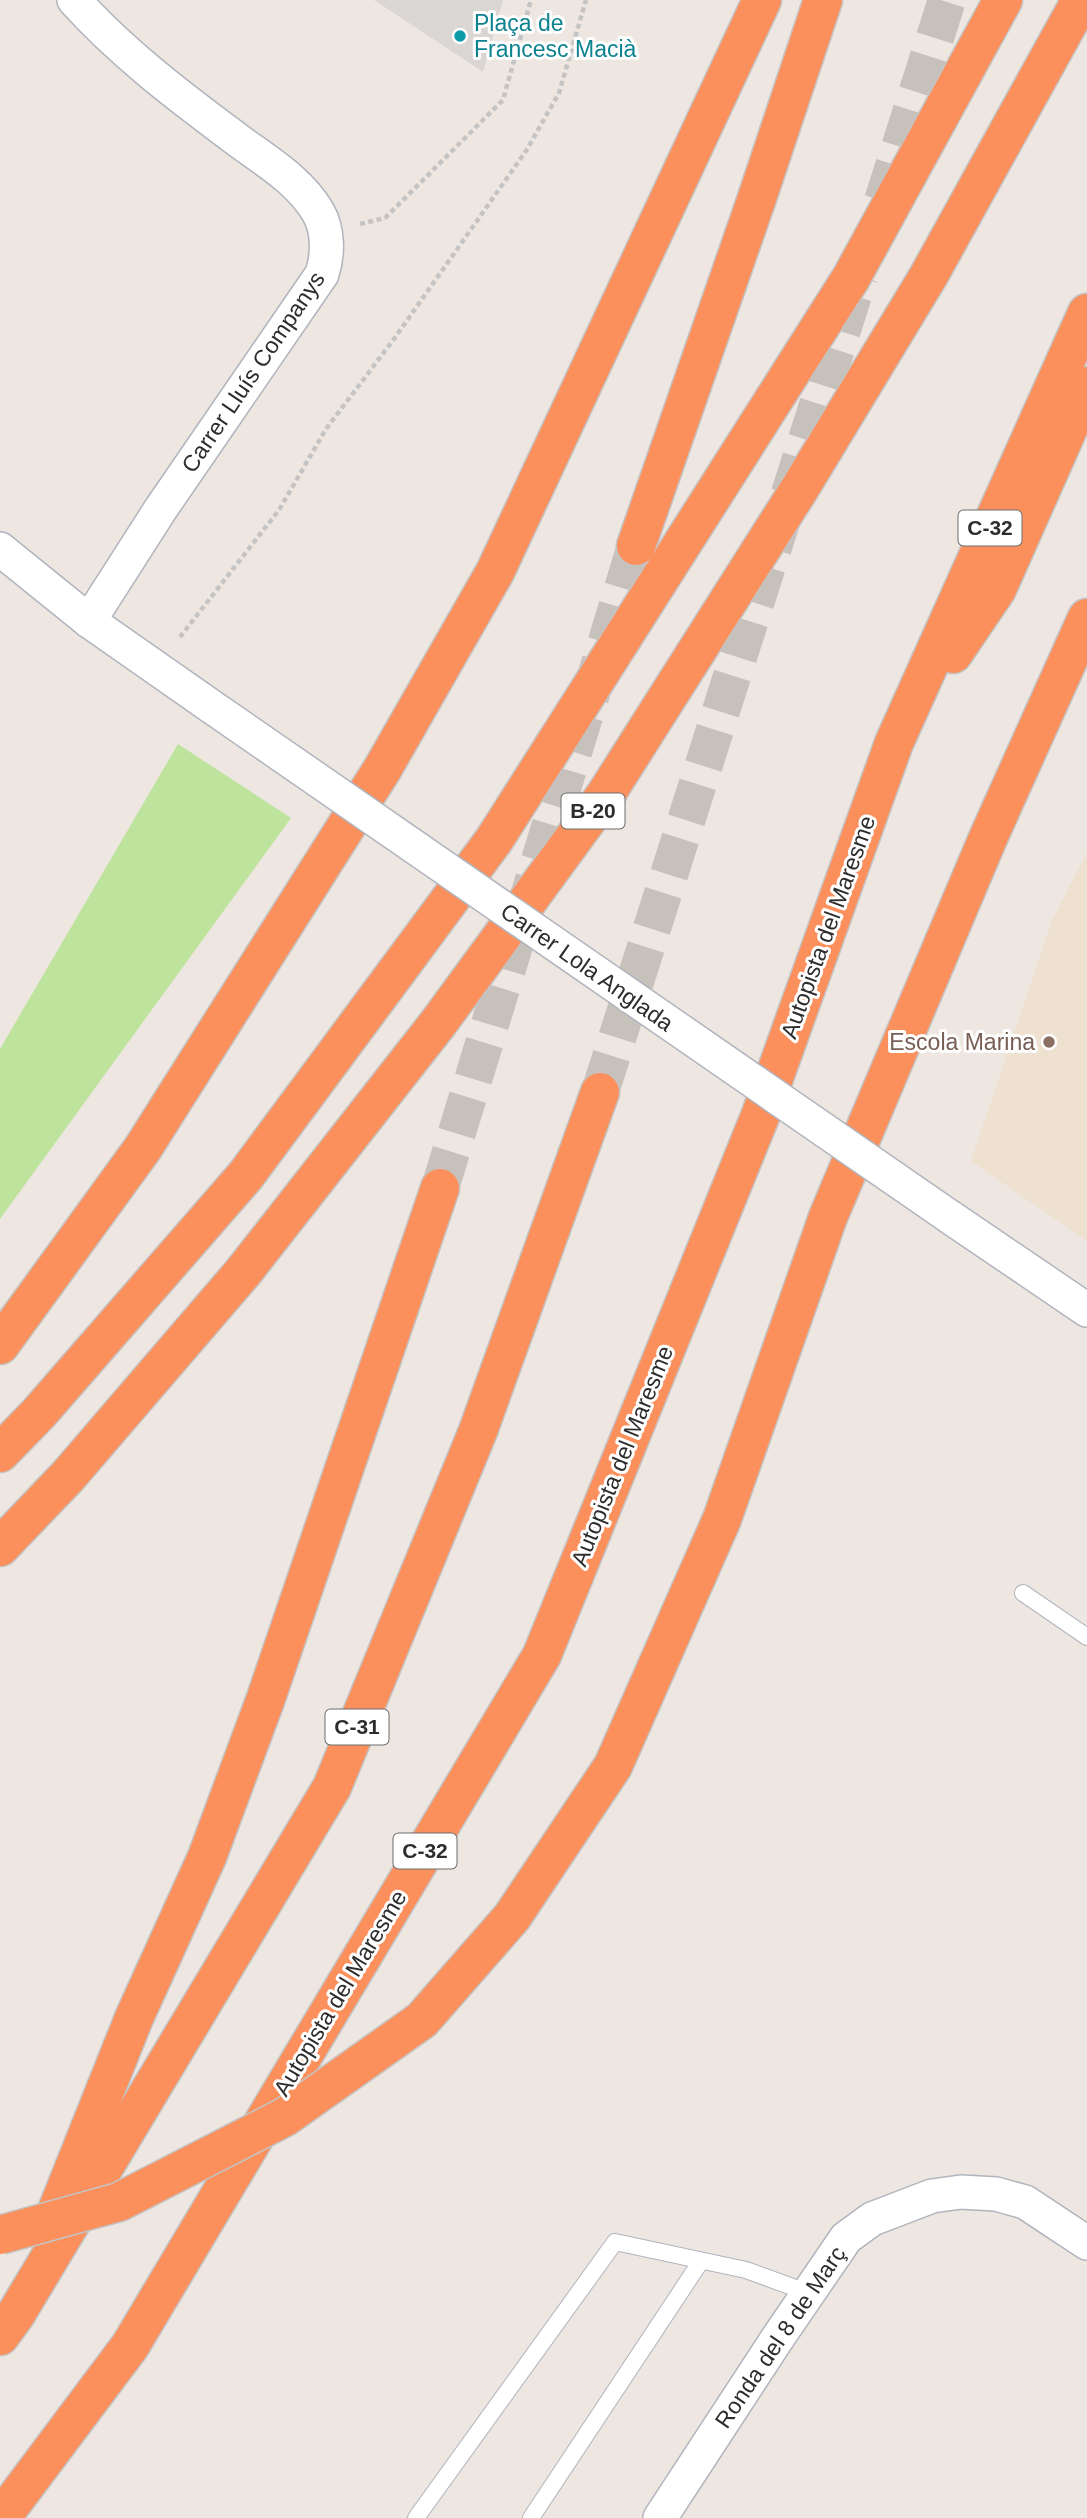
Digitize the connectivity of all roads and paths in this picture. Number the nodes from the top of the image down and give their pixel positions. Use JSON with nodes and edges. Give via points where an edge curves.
{"nodes":[{"id":1,"x":74,"y":0,"type":"edge"},
{"id":2,"x":531,"y":0,"type":"edge"},
{"id":3,"x":586,"y":0,"type":"edge"},
{"id":4,"x":762,"y":0,"type":"edge"},
{"id":5,"x":823,"y":0,"type":"edge"},
{"id":6,"x":1003,"y":0,"type":"edge"},
{"id":7,"x":1081,"y":0,"type":"edge"},
{"id":8,"x":326,"y":233,"type":"junction"},
{"id":9,"x":1087,"y":313,"type":"edge"},
{"id":10,"x":1087,"y":386,"type":"edge"},
{"id":11,"x":636,"y":546,"type":"tunnel mouth"},
{"id":12,"x":0,"y":549,"type":"edge"},
{"id":13,"x":1087,"y":618,"type":"edge"},
{"id":14,"x":89,"y":621,"type":"junction"},
{"id":15,"x":154,"y":667,"type":"junction"},
{"id":16,"x":894,"y":743,"type":"junction"},
{"id":17,"x":600,"y":1093,"type":"tunnel mouth"},
{"id":18,"x":440,"y":1188,"type":"tunnel mouth"},
{"id":19,"x":101,"y":1208,"type":"junction"},
{"id":20,"x":1087,"y":1310,"type":"edge"},
{"id":21,"x":0,"y":1327,"type":"edge"},
{"id":22,"x":0,"y":1345,"type":"edge"},
{"id":23,"x":0,"y":1453,"type":"edge"},
{"id":24,"x":0,"y":1547,"type":"edge"},
{"id":25,"x":1023,"y":1593,"type":"dead end"},
{"id":26,"x":1087,"y":1637,"type":"edge"},
{"id":27,"x":0,"y":2235,"type":"edge"},
{"id":28,"x":1087,"y":2242,"type":"edge"},
{"id":29,"x":701,"y":2261,"type":"junction"},
{"id":30,"x":809,"y":2292,"type":"junction"},
{"id":31,"x":8,"y":2325,"type":"edge"},
{"id":32,"x":1,"y":2518,"type":"edge"},
{"id":33,"x":416,"y":2518,"type":"edge"},
{"id":34,"x":531,"y":2518,"type":"edge"},
{"id":35,"x":660,"y":2518,"type":"edge"}],
"edges":[{"from":1,"to":8,"type":"street","name":"Carrer Lluís Companys","via":[[134,60],[290,179],[311,201]]},
{"from":2,"to":8,"type":"path","via":[[503,100],[385,218]]},
{"from":3,"to":15,"type":"path","via":[[559,93],[526,151],[326,429],[279,510],[197,619]]},
{"from":4,"to":19,"type":"highway","via":[[495,572],[383,768]]},
{"from":5,"to":11,"type":"highway"},
{"from":6,"to":23,"type":"highway","number":"B-20","via":[[851,278],[494,840],[246,1175]]},
{"from":7,"to":24,"type":"highway","number":"B-20","via":[[929,275],[606,794],[439,1023],[244,1271],[68,1476]]},
{"from":8,"to":14,"type":"street","name":"Carrer Lluís Companys","via":[[322,274]]},
{"from":9,"to":16,"type":"highway","name":"Autopista del Maresme","number":"C-32"},
{"from":10,"to":16,"type":"highway","via":[[997,589]]},
{"from":12,"to":14,"type":"street","name":"Carrer Lola Anglada"},
{"from":13,"to":27,"type":"highway","bridge":true,"via":[[988,838],[828,1217],[722,1519],[614,1766],[512,1917],[422,2020],[285,2117],[131,2196]]},
{"from":14,"to":15,"type":"street","name":"Carrer Lola Anglada"},
{"from":15,"to":20,"type":"street","name":"Carrer Lola Anglada","bridge":true},
{"from":16,"to":32,"type":"highway","name":"Autopista del Maresme","number":"C-32","via":[[761,1114],[542,1655],[130,2346]]},
{"from":17,"to":31,"type":"highway","number":"C-31","via":[[478,1432],[332,1787]]},
{"from":18,"to":31,"type":"highway","via":[[207,1857],[134,2018]]},
{"from":19,"to":21,"type":"highway"},
{"from":19,"to":22,"type":"highway"},
{"from":25,"to":26,"type":"lane"},
{"from":28,"to":30,"type":"street","name":"Ronda del 8 de Març","via":[[1025,2202],[996,2194],[932,2196],[872,2219],[846,2238]]},
{"from":29,"to":30,"type":"lane","via":[[746,2270]]},
{"from":29,"to":33,"type":"lane","via":[[615,2242]]},
{"from":29,"to":34,"type":"lane"},
{"from":30,"to":35,"type":"street","name":"Ronda del 8 de Març"}]}
